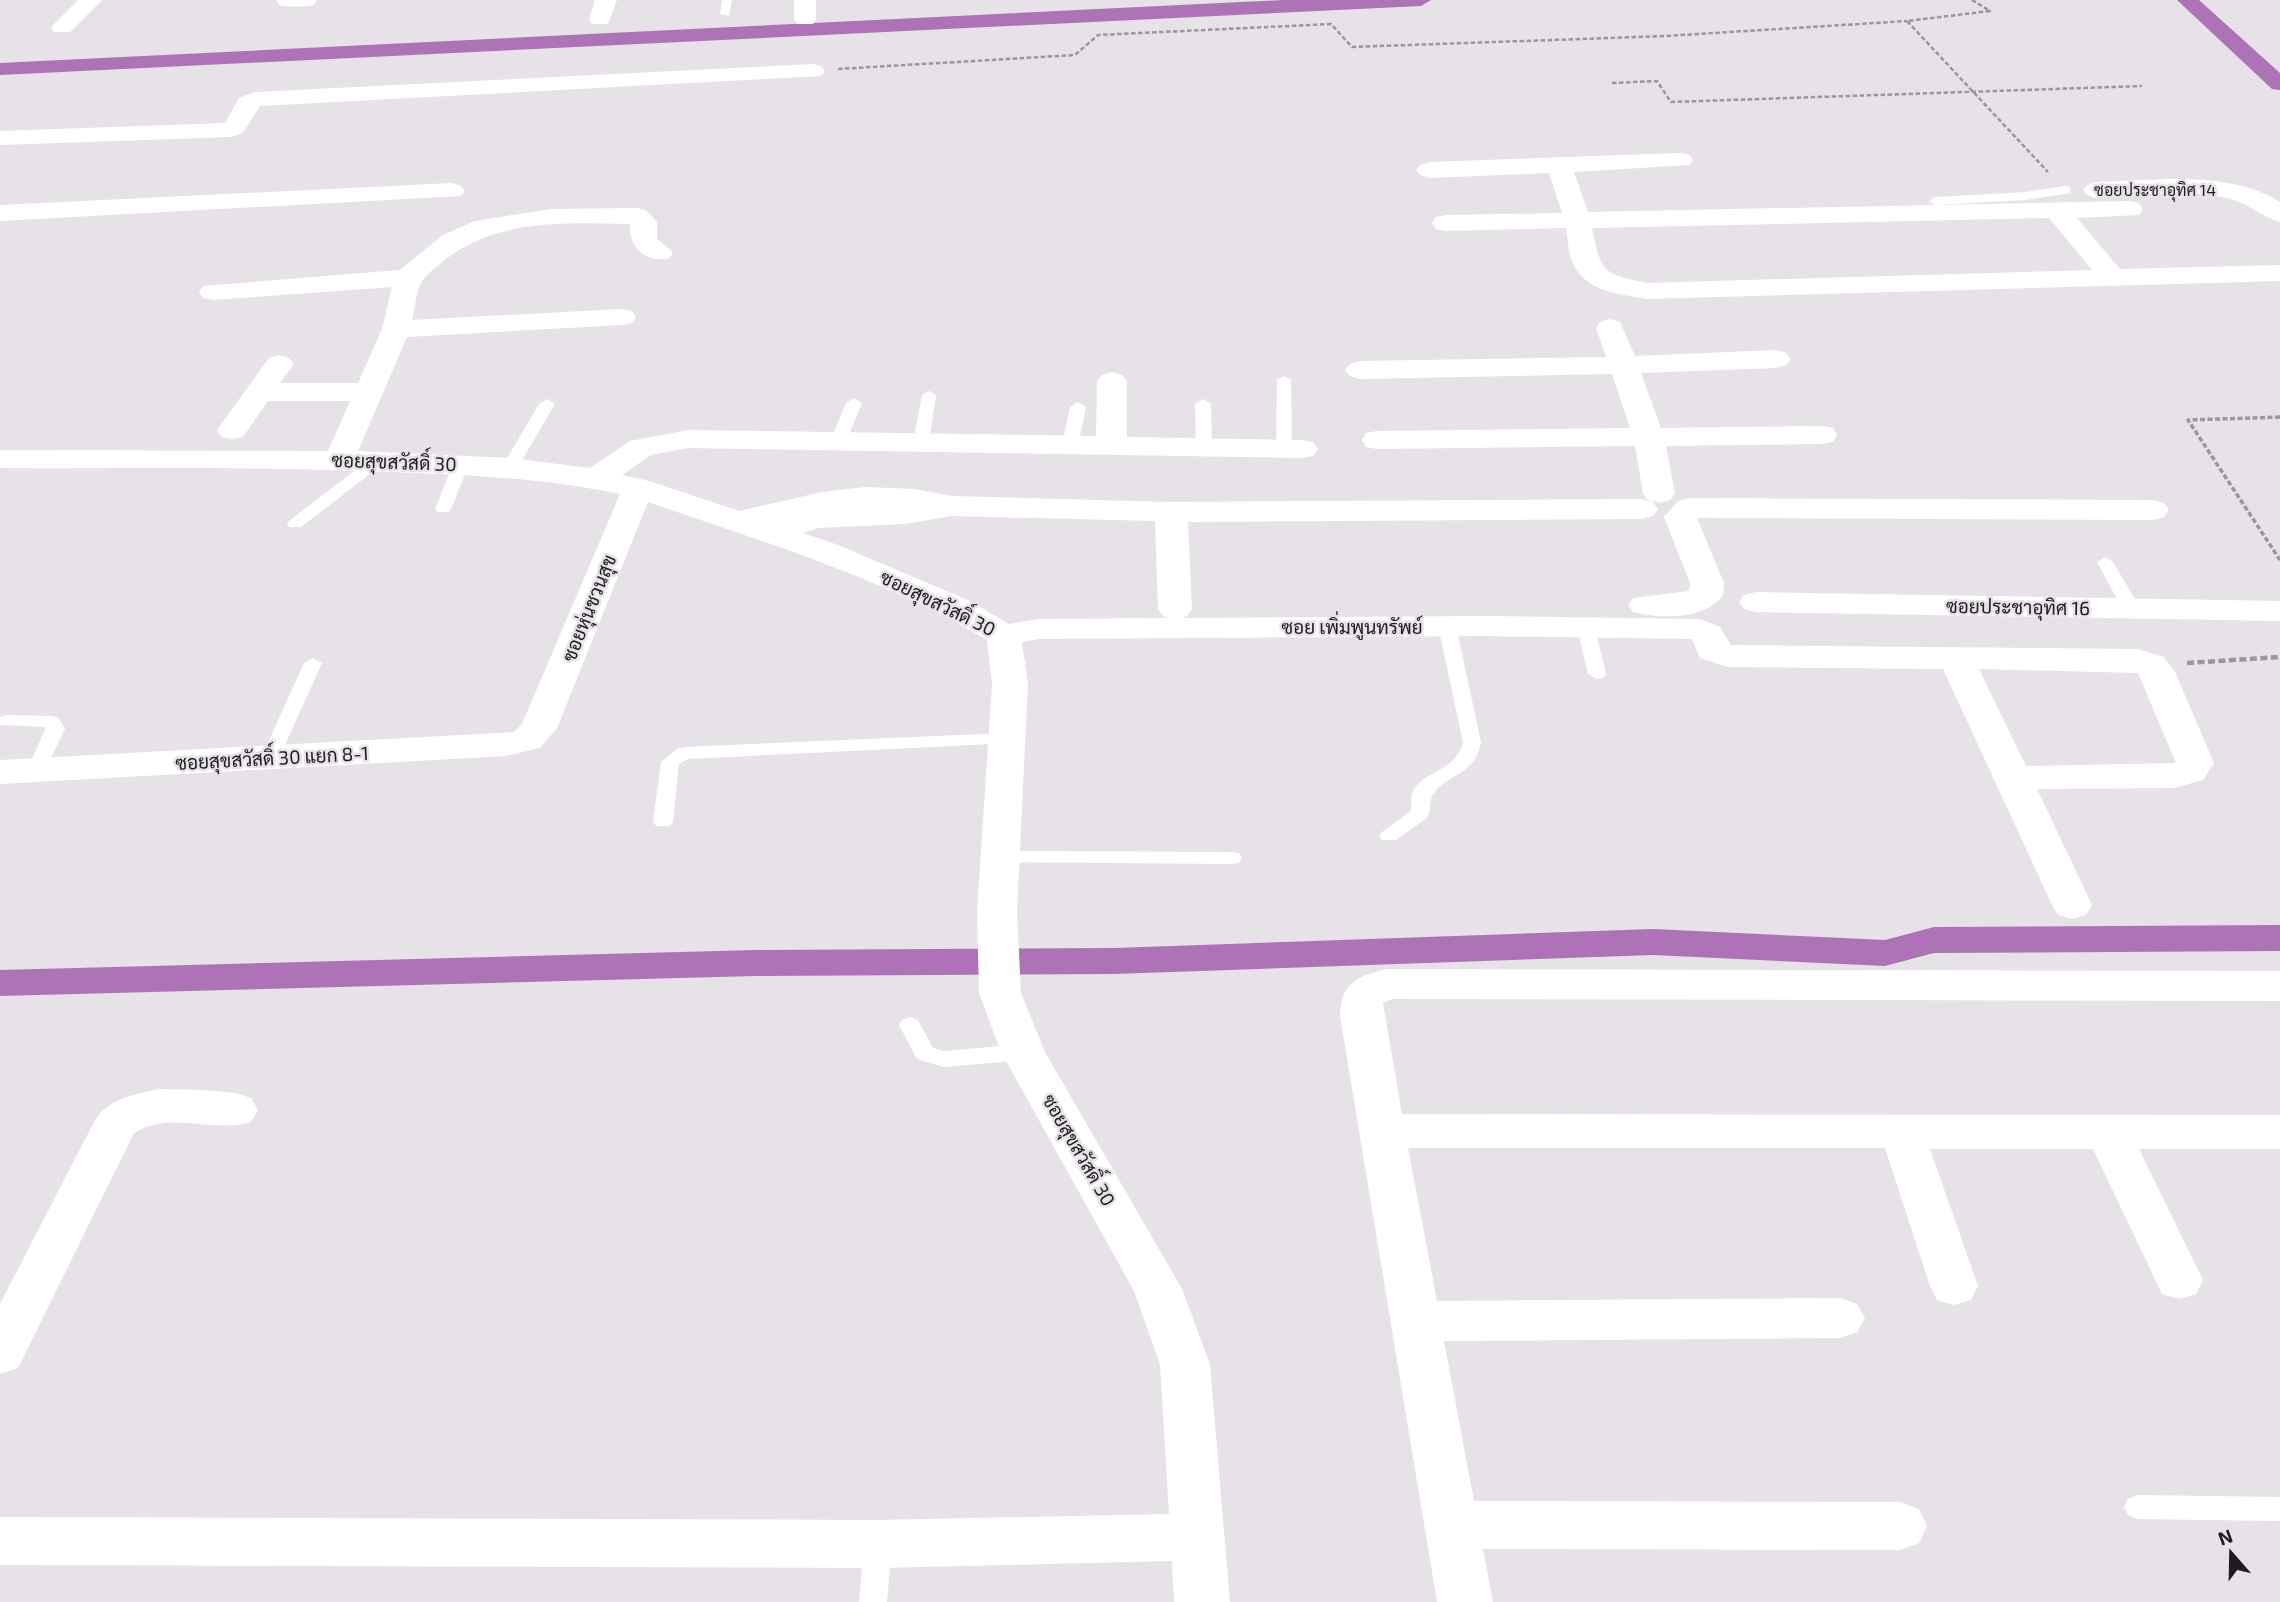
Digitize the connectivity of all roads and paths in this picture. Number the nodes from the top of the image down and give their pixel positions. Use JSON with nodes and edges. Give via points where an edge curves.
{"nodes":[{"id":1,"x":91,"y":0,"type":"edge"},
{"id":2,"x":287,"y":0,"type":"edge"},
{"id":3,"x":306,"y":0,"type":"edge"},
{"id":4,"x":727,"y":0,"type":"edge"},
{"id":5,"x":1972,"y":0,"type":"edge"},
{"id":6,"x":725,"y":14,"type":"dead end"},
{"id":7,"x":1907,"y":21,"type":"junction"},
{"id":8,"x":62,"y":27,"type":"dead end"},
{"id":9,"x":813,"y":71,"type":"joint"},
{"id":10,"x":1612,"y":83,"type":"dead end"},
{"id":11,"x":2142,"y":86,"type":"dead end"},
{"id":12,"x":1971,"y":90,"type":"junction"},
{"id":13,"x":0,"y":138,"type":"edge"},
{"id":14,"x":1681,"y":160,"type":"dead end"},
{"id":15,"x":1559,"y":164,"type":"junction"},
{"id":16,"x":1429,"y":170,"type":"dead end"},
{"id":17,"x":452,"y":191,"type":"dead end"},
{"id":18,"x":2061,"y":200,"type":"junction"},
{"id":19,"x":1935,"y":201,"type":"dead end"},
{"id":20,"x":2130,"y":209,"type":"dead end"},
{"id":21,"x":0,"y":213,"type":"edge"},
{"id":22,"x":2280,"y":214,"type":"edge"},
{"id":23,"x":1578,"y":220,"type":"junction"},
{"id":24,"x":1445,"y":223,"type":"dead end"},
{"id":25,"x":660,"y":252,"type":"dead end"},
{"id":26,"x":2280,"y":272,"type":"edge"},
{"id":27,"x":2112,"y":277,"type":"junction"},
{"id":28,"x":408,"y":278,"type":"junction"},
{"id":29,"x":213,"y":292,"type":"dead end"},
{"id":30,"x":622,"y":317,"type":"dead end"},
{"id":31,"x":1610,"y":328,"type":"dead end"},
{"id":32,"x":396,"y":329,"type":"junction"},
{"id":33,"x":1776,"y":359,"type":"dead end"},
{"id":34,"x":279,"y":364,"type":"dead end"},
{"id":35,"x":1625,"y":365,"type":"junction"},
{"id":36,"x":1360,"y":370,"type":"dead end"},
{"id":37,"x":1284,"y":380,"type":"dead end"},
{"id":38,"x":1112,"y":381,"type":"dead end"},
{"id":39,"x":259,"y":392,"type":"junction"},
{"id":40,"x":369,"y":392,"type":"junction"},
{"id":41,"x":929,"y":395,"type":"dead end"},
{"id":42,"x":854,"y":403,"type":"dead end"},
{"id":43,"x":547,"y":404,"type":"dead end"},
{"id":44,"x":1203,"y":404,"type":"dead end"},
{"id":45,"x":1078,"y":407,"type":"dead end"},
{"id":46,"x":2280,"y":417,"type":"edge"},
{"id":47,"x":232,"y":430,"type":"dead end"},
{"id":48,"x":1822,"y":435,"type":"dead end"},
{"id":49,"x":1649,"y":437,"type":"junction"},
{"id":50,"x":1377,"y":440,"type":"dead end"},
{"id":51,"x":838,"y":442,"type":"junction"},
{"id":52,"x":921,"y":443,"type":"junction"},
{"id":53,"x":1070,"y":446,"type":"junction"},
{"id":54,"x":1111,"y":446,"type":"junction"},
{"id":55,"x":1204,"y":448,"type":"junction"},
{"id":56,"x":1293,"y":449,"type":"joint"},
{"id":57,"x":0,"y":459,"type":"edge"},
{"id":58,"x":339,"y":460,"type":"junction"},
{"id":59,"x":377,"y":461,"type":"junction"},
{"id":60,"x":461,"y":464,"type":"junction"},
{"id":61,"x":510,"y":467,"type":"junction"},
{"id":62,"x":595,"y":479,"type":"junction"},
{"id":63,"x":638,"y":488,"type":"junction"},
{"id":64,"x":952,"y":506,"type":"junction"},
{"id":65,"x":1667,"y":507,"type":"junction"},
{"id":66,"x":443,"y":509,"type":"dead end"},
{"id":67,"x":2153,"y":510,"type":"dead end"},
{"id":68,"x":1171,"y":512,"type":"junction"},
{"id":69,"x":737,"y":522,"type":"junction"},
{"id":70,"x":295,"y":524,"type":"dead end"},
{"id":71,"x":773,"y":534,"type":"junction"},
{"id":72,"x":2280,"y":560,"type":"edge"},
{"id":73,"x":2105,"y":562,"type":"dead end"},
{"id":74,"x":1756,"y":603,"type":"dead end"},
{"id":75,"x":1942,"y":606,"type":"junction"},
{"id":76,"x":1079,"y":608,"type":"dead end"},
{"id":77,"x":2131,"y":608,"type":"junction"},
{"id":78,"x":1175,"y":609,"type":"junction"},
{"id":79,"x":2280,"y":611,"type":"edge"},
{"id":80,"x":1447,"y":626,"type":"junction"},
{"id":81,"x":1586,"y":627,"type":"junction"},
{"id":82,"x":1004,"y":635,"type":"junction"},
{"id":83,"x":1957,"y":653,"type":"junction"},
{"id":84,"x":2280,"y":657,"type":"edge"},
{"id":85,"x":313,"y":663,"type":"dead end"},
{"id":86,"x":2151,"y":665,"type":"junction"},
{"id":87,"x":1597,"y":674,"type":"dead end"},
{"id":88,"x":7,"y":721,"type":"dead end"},
{"id":89,"x":539,"y":727,"type":"joint"},
{"id":90,"x":1007,"y":739,"type":"junction"},
{"id":91,"x":270,"y":758,"type":"junction"},
{"id":92,"x":36,"y":770,"type":"junction"},
{"id":93,"x":0,"y":772,"type":"edge"},
{"id":94,"x":2012,"y":778,"type":"junction"},
{"id":95,"x":663,"y":822,"type":"dead end"},
{"id":96,"x":1389,"y":836,"type":"dead end"},
{"id":97,"x":1000,"y":857,"type":"junction"},
{"id":98,"x":1232,"y":858,"type":"dead end"},
{"id":99,"x":2072,"y":905,"type":"dead end"},
{"id":100,"x":2280,"y":986,"type":"edge"},
{"id":101,"x":910,"y":1025,"type":"dead end"},
{"id":102,"x":1023,"y":1052,"type":"junction"},
{"id":103,"x":235,"y":1110,"type":"dead end"},
{"id":104,"x":1383,"y":1132,"type":"junction"},
{"id":105,"x":1902,"y":1132,"type":"junction"},
{"id":106,"x":2108,"y":1132,"type":"junction"},
{"id":107,"x":2280,"y":1132,"type":"edge"},
{"id":108,"x":2179,"y":1280,"type":"dead end"},
{"id":109,"x":1954,"y":1286,"type":"dead end"},
{"id":110,"x":1840,"y":1318,"type":"dead end"},
{"id":111,"x":1416,"y":1321,"type":"junction"},
{"id":112,"x":0,"y":1353,"type":"edge"},
{"id":113,"x":2137,"y":1507,"type":"dead end"},
{"id":114,"x":2280,"y":1509,"type":"edge"},
{"id":115,"x":1452,"y":1525,"type":"junction"},
{"id":116,"x":1900,"y":1527,"type":"dead end"},
{"id":117,"x":1197,"y":1537,"type":"junction"},
{"id":118,"x":0,"y":1541,"type":"edge"},
{"id":119,"x":878,"y":1544,"type":"junction"},
{"id":120,"x":873,"y":1602,"type":"edge"},
{"id":121,"x":1202,"y":1602,"type":"edge"},
{"id":122,"x":1465,"y":1602,"type":"edge"}],
"edges":[{"from":1,"to":8,"type":"street"},
{"from":2,"to":3,"type":"street"},
{"from":4,"to":6,"type":"lane"},
{"from":5,"to":7,"type":"path","via":[[1990,11]]},
{"from":7,"to":9,"type":"path","via":[[1665,36],[1352,47],[1331,24],[1098,35],[1075,55]]},
{"from":7,"to":12,"type":"path"},
{"from":9,"to":13,"type":"street","via":[[255,99],[247,103],[231,130]]},
{"from":10,"to":12,"type":"path","via":[[1657,81],[1671,102]]},
{"from":11,"to":12,"type":"path"},
{"from":12,"to":18,"type":"path"},
{"from":14,"to":15,"type":"street"},
{"from":15,"to":16,"type":"street"},
{"from":15,"to":23,"type":"street"},
{"from":17,"to":21,"type":"street"},
{"from":18,"to":19,"type":"lane","via":[[2026,196]]},
{"from":18,"to":20,"type":"street"},
{"from":18,"to":22,"type":"street","name":"ซอยประชาอุทิศ 14","via":[[2221,189],[2265,201]]},
{"from":18,"to":23,"type":"street"},
{"from":18,"to":27,"type":"street"},
{"from":23,"to":24,"type":"street"},
{"from":23,"to":27,"type":"street","via":[[1585,261],[1595,275],[1611,285],[1647,291]]},
{"from":25,"to":28,"type":"street","via":[[644,244],[644,222],[637,216],[514,221],[468,232]]},
{"from":26,"to":27,"type":"street"},
{"from":28,"to":29,"type":"street"},
{"from":28,"to":32,"type":"street"},
{"from":30,"to":32,"type":"street"},
{"from":31,"to":35,"type":"street"},
{"from":32,"to":40,"type":"street"},
{"from":33,"to":35,"type":"street"},
{"from":34,"to":39,"type":"street"},
{"from":35,"to":36,"type":"street"},
{"from":35,"to":49,"type":"street"},
{"from":37,"to":56,"type":"lane"},
{"from":38,"to":54,"type":"street"},
{"from":39,"to":40,"type":"street"},
{"from":39,"to":47,"type":"street"},
{"from":40,"to":58,"type":"street"},
{"from":41,"to":52,"type":"lane"},
{"from":42,"to":51,"type":"lane"},
{"from":43,"to":61,"type":"lane"},
{"from":44,"to":55,"type":"lane"},
{"from":45,"to":53,"type":"lane"},
{"from":46,"to":72,"type":"path","via":[[2188,420]]},
{"from":48,"to":49,"type":"street"},
{"from":49,"to":50,"type":"street"},
{"from":49,"to":65,"type":"street"},
{"from":51,"to":52,"type":"street"},
{"from":51,"to":62,"type":"street","via":[[670,441],[641,448]]},
{"from":52,"to":53,"type":"street"},
{"from":53,"to":54,"type":"street"},
{"from":54,"to":55,"type":"street"},
{"from":55,"to":56,"type":"street"},
{"from":57,"to":58,"type":"street","name":"ซอยสุขสวัสดิ์ 30"},
{"from":58,"to":59,"type":"street","name":"ซอยสุขสวัสดิ์ 30"},
{"from":59,"to":60,"type":"street","name":"ซอยสุขสวัสดิ์ 30"},
{"from":59,"to":70,"type":"lane"},
{"from":60,"to":61,"type":"street","name":"ซอยสุขสวัสดิ์ 30"},
{"from":60,"to":66,"type":"lane"},
{"from":61,"to":62,"type":"street","name":"ซอยสุขสวัสดิ์ 30"},
{"from":62,"to":63,"type":"street","name":"ซอยสุขสวัสดิ์ 30"},
{"from":63,"to":69,"type":"street","name":"ซอยสุขสวัสดิ์ 30"},
{"from":63,"to":89,"type":"street","name":"ซอยหุ่นชวนสุข"},
{"from":64,"to":68,"type":"street"},
{"from":64,"to":69,"type":"street","via":[[909,497],[842,499]]},
{"from":64,"to":71,"type":"street","via":[[818,519]]},
{"from":65,"to":67,"type":"street"},
{"from":65,"to":68,"type":"street"},
{"from":65,"to":78,"type":"street","via":[[1707,583],[1706,595],[1696,603]]},
{"from":68,"to":78,"type":"street"},
{"from":69,"to":71,"type":"street","name":"ซอยสุขสวัสดิ์ 30"},
{"from":71,"to":82,"type":"street","name":"ซอยสุขสวัสดิ์ 30","via":[[958,608]]},
{"from":73,"to":77,"type":"lane"},
{"from":74,"to":75,"type":"street","name":"ซอยประชาอุทิศ 16"},
{"from":75,"to":77,"type":"street","name":"ซอยประชาอุทิศ 16"},
{"from":75,"to":83,"type":"street"},
{"from":76,"to":78,"type":"street"},
{"from":77,"to":79,"type":"street","name":"ซอยประชาอุทิศ 16"},
{"from":80,"to":81,"type":"street","name":"ซอย เพิ่มพูนทรัพย์"},
{"from":80,"to":82,"type":"street","name":"ซอย เพิ่มพูนทรัพย์","via":[[1039,629]]},
{"from":80,"to":96,"type":"lane","via":[[1472,742],[1470,757],[1422,794],[1420,814]]},
{"from":81,"to":83,"type":"street","name":"ซอย เพิ่มพูนทรัพย์","via":[[1700,629],[1708,634],[1712,651],[1728,656]]},
{"from":81,"to":87,"type":"lane"},
{"from":82,"to":90,"type":"street","name":"ซอยสุขสวัสดิ์ 30","via":[[1010,684]]},
{"from":83,"to":86,"type":"street","via":[[2138,660]]},
{"from":83,"to":94,"type":"street"},
{"from":84,"to":86,"type":"path"},
{"from":85,"to":91,"type":"lane"},
{"from":86,"to":94,"type":"street","via":[[2195,763],[2190,772]]},
{"from":88,"to":92,"type":"lane","via":[[52,722],[56,729]]},
{"from":89,"to":91,"type":"street","name":"ซอยสุขสวัสดิ์ 30 แยก 8-1","via":[[527,740],[506,745]]},
{"from":90,"to":95,"type":"lane","via":[[684,753],[670,762]]},
{"from":90,"to":97,"type":"street","name":"ซอยสุขสวัสดิ์ 30"},
{"from":91,"to":92,"type":"street","name":"ซอยสุขสวัสดิ์ 30 แยก 8-1"},
{"from":92,"to":93,"type":"street","name":"ซอยสุขสวัสดิ์ 30 แยก 8-1"},
{"from":94,"to":99,"type":"street"},
{"from":97,"to":98,"type":"lane"},
{"from":97,"to":102,"type":"street","name":"ซอยสุขสวัสดิ์ 30","via":[[1000,993]]},
{"from":100,"to":104,"type":"street","via":[[1385,984],[1362,996]]},
{"from":101,"to":102,"type":"lane","via":[[925,1053],[944,1059]]},
{"from":102,"to":117,"type":"street","name":"ซอยสุขสวัสดิ์ 30","via":[[1158,1289],[1174,1326],[1185,1364]]},
{"from":103,"to":112,"type":"street","via":[[160,1105],[130,1112],[117,1122]]},
{"from":104,"to":105,"type":"street"},
{"from":104,"to":111,"type":"street"},
{"from":105,"to":106,"type":"street"},
{"from":105,"to":109,"type":"street"},
{"from":106,"to":107,"type":"street"},
{"from":106,"to":108,"type":"street"},
{"from":110,"to":111,"type":"street"},
{"from":111,"to":115,"type":"street"},
{"from":113,"to":114,"type":"lane"},
{"from":115,"to":116,"type":"street"},
{"from":115,"to":122,"type":"street"},
{"from":117,"to":119,"type":"street"},
{"from":117,"to":121,"type":"street","name":"ซอยสุขสวัสดิ์ 30"},
{"from":118,"to":119,"type":"street"},
{"from":119,"to":120,"type":"lane"}]}
